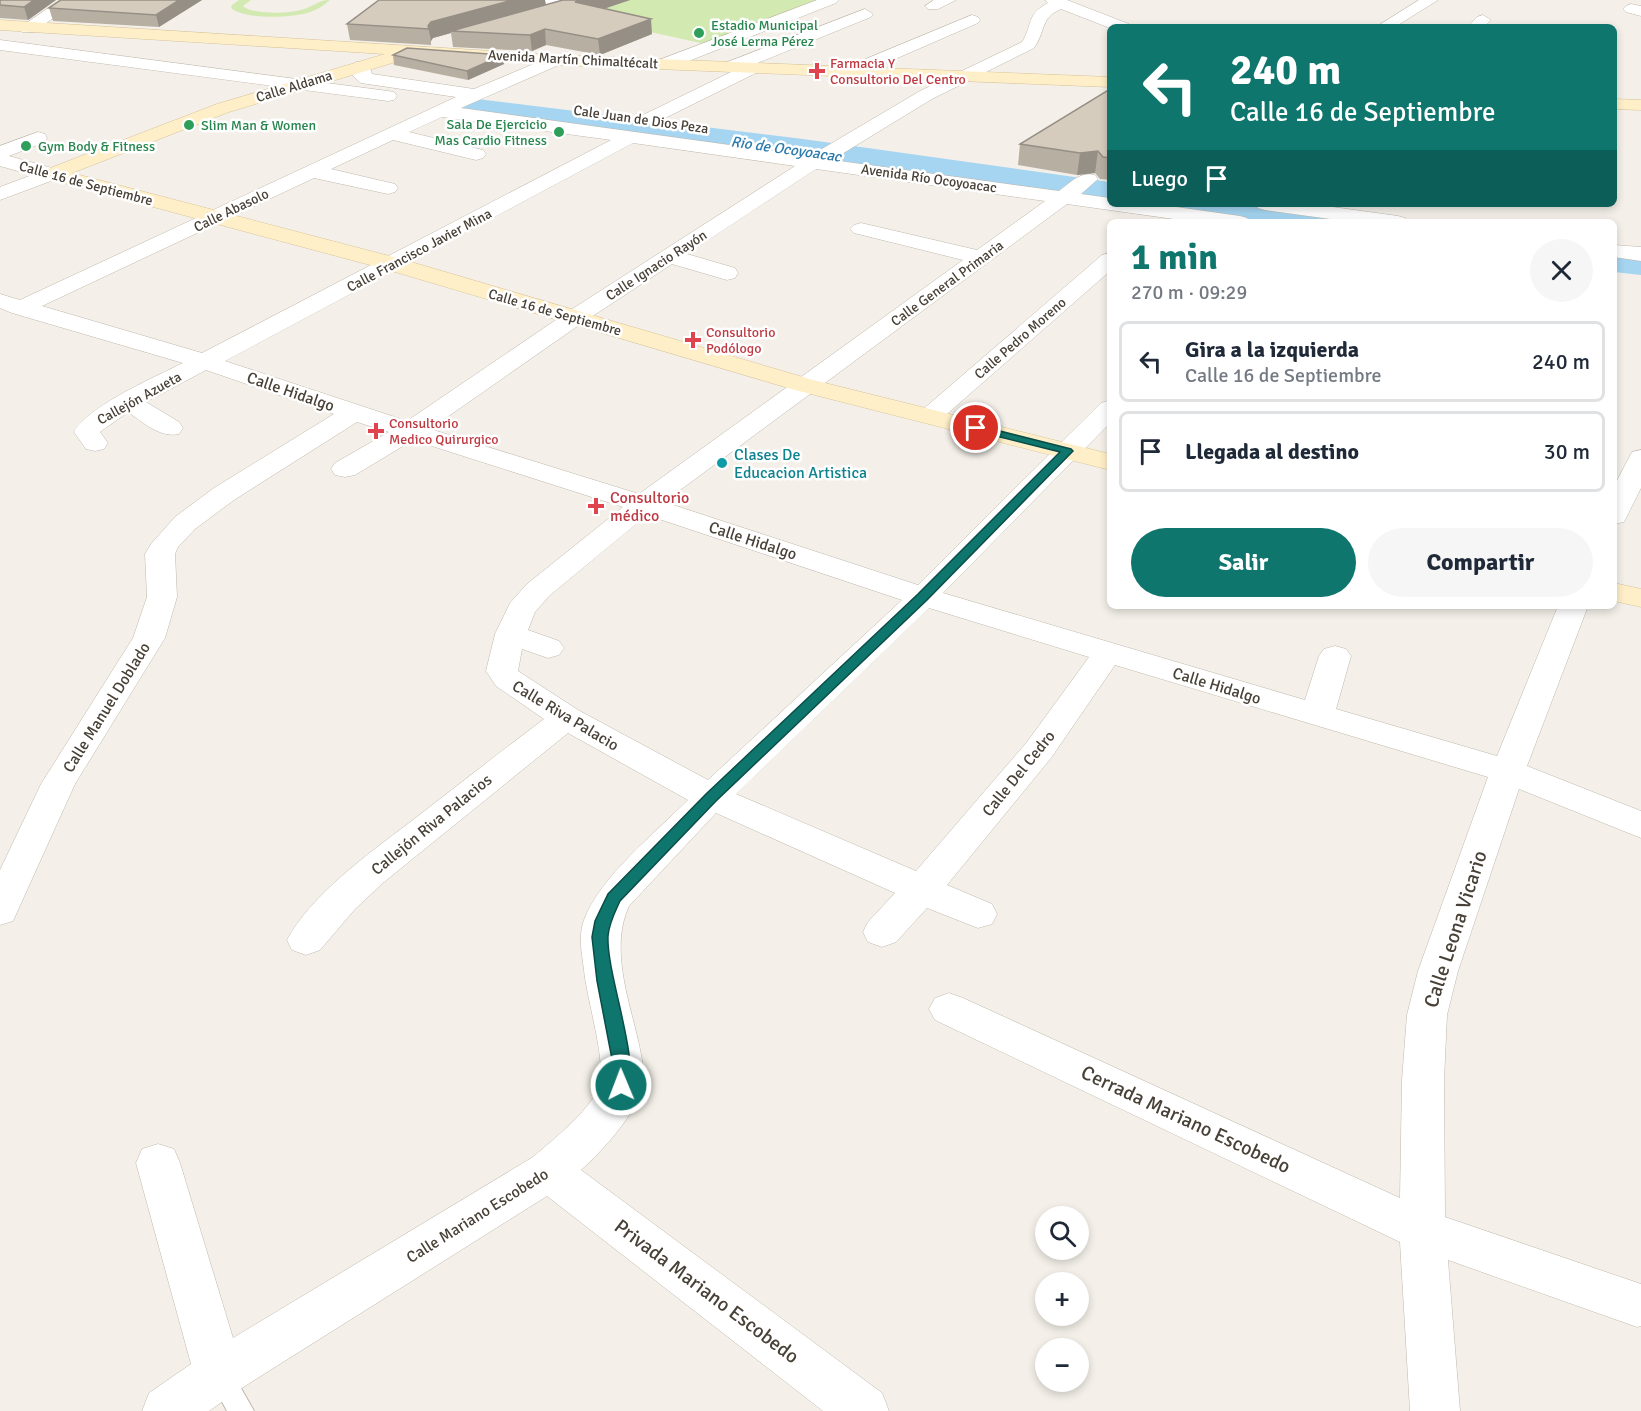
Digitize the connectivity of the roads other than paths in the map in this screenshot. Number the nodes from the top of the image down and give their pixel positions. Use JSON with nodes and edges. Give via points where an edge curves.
{"nodes":[{"id":1,"x":70,"y":0,"type":"edge"},
{"id":2,"x":546,"y":0,"type":"edge"},
{"id":3,"x":831,"y":0,"type":"edge"},
{"id":4,"x":948,"y":0,"type":"edge"},
{"id":5,"x":1430,"y":0,"type":"edge"},
{"id":6,"x":1057,"y":2,"type":"edge"},
{"id":7,"x":579,"y":5,"type":"joint"},
{"id":8,"x":933,"y":6,"type":"dead end"},
{"id":9,"x":865,"y":14,"type":"dead end"},
{"id":10,"x":539,"y":16,"type":"edge"},
{"id":11,"x":972,"y":20,"type":"dead end"},
{"id":12,"x":1115,"y":24,"type":"edge"},
{"id":13,"x":1389,"y":24,"type":"edge"},
{"id":14,"x":0,"y":26,"type":"edge"},
{"id":15,"x":28,"y":29,"type":"junction"},
{"id":16,"x":460,"y":38,"type":"edge"},
{"id":17,"x":0,"y":45,"type":"edge"},
{"id":18,"x":415,"y":50,"type":"junction"},
{"id":19,"x":555,"y":60,"type":"junction"},
{"id":20,"x":665,"y":64,"type":"junction"},
{"id":21,"x":362,"y":66,"type":"junction"},
{"id":22,"x":731,"y":67,"type":"junction"},
{"id":23,"x":753,"y":68,"type":"junction"},
{"id":24,"x":850,"y":72,"type":"junction"},
{"id":25,"x":964,"y":76,"type":"junction"},
{"id":26,"x":1107,"y":82,"type":"edge"},
{"id":27,"x":300,"y":84,"type":"junction"},
{"id":28,"x":477,"y":95,"type":"junction"},
{"id":29,"x":511,"y":100,"type":"dead end"},
{"id":30,"x":1617,"y":104,"type":"edge"},
{"id":31,"x":1641,"y":105,"type":"edge"},
{"id":32,"x":446,"y":108,"type":"junction"},
{"id":33,"x":634,"y":125,"type":"junction"},
{"id":34,"x":681,"y":125,"type":"dead end"},
{"id":35,"x":392,"y":134,"type":"junction"},
{"id":36,"x":38,"y":138,"type":"dead end"},
{"id":37,"x":841,"y":145,"type":"junction"},
{"id":38,"x":878,"y":149,"type":"dead end"},
{"id":39,"x":0,"y":153,"type":"edge"},
{"id":40,"x":476,"y":154,"type":"dead end"},
{"id":41,"x":817,"y":154,"type":"junction"},
{"id":42,"x":0,"y":160,"type":"edge"},
{"id":43,"x":311,"y":171,"type":"junction"},
{"id":44,"x":52,"y":174,"type":"junction"},
{"id":45,"x":1107,"y":182,"type":"edge"},
{"id":46,"x":1074,"y":185,"type":"junction"},
{"id":47,"x":388,"y":188,"type":"dead end"},
{"id":48,"x":0,"y":194,"type":"edge"},
{"id":49,"x":1107,"y":197,"type":"edge"},
{"id":50,"x":1132,"y":207,"type":"edge"},
{"id":51,"x":1275,"y":207,"type":"edge"},
{"id":52,"x":1303,"y":215,"type":"edge"},
{"id":53,"x":1159,"y":217,"type":"edge"},
{"id":54,"x":214,"y":218,"type":"junction"},
{"id":55,"x":1191,"y":219,"type":"edge"},
{"id":56,"x":1357,"y":219,"type":"edge"},
{"id":57,"x":861,"y":229,"type":"dead end"},
{"id":58,"x":1617,"y":251,"type":"edge"},
{"id":59,"x":1641,"y":254,"type":"edge"},
{"id":60,"x":669,"y":256,"type":"junction"},
{"id":61,"x":982,"y":258,"type":"junction"},
{"id":62,"x":1107,"y":263,"type":"edge"},
{"id":63,"x":393,"y":264,"type":"junction"},
{"id":64,"x":727,"y":273,"type":"dead end"},
{"id":65,"x":10,"y":304,"type":"edge"},
{"id":66,"x":574,"y":318,"type":"junction"},
{"id":67,"x":205,"y":362,"type":"junction"},
{"id":68,"x":804,"y":385,"type":"junction"},
{"id":69,"x":128,"y":401,"type":"junction"},
{"id":70,"x":1107,"y":411,"type":"edge"},
{"id":71,"x":355,"y":412,"type":"junction"},
{"id":72,"x":930,"y":416,"type":"junction"},
{"id":73,"x":170,"y":428,"type":"dead end"},
{"id":74,"x":410,"y":431,"type":"junction"},
{"id":75,"x":94,"y":443,"type":"dead end"},
{"id":76,"x":1067,"y":451,"type":"junction"},
{"id":77,"x":1641,"y":458,"type":"edge"},
{"id":78,"x":1107,"y":461,"type":"edge"},
{"id":79,"x":345,"y":469,"type":"dead end"},
{"id":80,"x":643,"y":504,"type":"junction"},
{"id":81,"x":1617,"y":510,"type":"edge"},
{"id":82,"x":1617,"y":593,"type":"edge"},
{"id":83,"x":923,"y":597,"type":"junction"},
{"id":84,"x":1641,"y":598,"type":"edge"},
{"id":85,"x":1573,"y":609,"type":"edge"},
{"id":86,"x":511,"y":634,"type":"junction"},
{"id":87,"x":548,"y":648,"type":"dead end"},
{"id":88,"x":1108,"y":652,"type":"junction"},
{"id":89,"x":1335,"y":656,"type":"dead end"},
{"id":90,"x":1317,"y":715,"type":"junction"},
{"id":91,"x":566,"y":718,"type":"junction"},
{"id":92,"x":1508,"y":771,"type":"junction"},
{"id":93,"x":711,"y":797,"type":"junction"},
{"id":94,"x":1641,"y":825,"type":"edge"},
{"id":95,"x":922,"y":889,"type":"junction"},
{"id":96,"x":0,"y":911,"type":"edge"},
{"id":97,"x":978,"y":914,"type":"dead end"},
{"id":98,"x":882,"y":932,"type":"dead end"},
{"id":99,"x":306,"y":940,"type":"dead end"},
{"id":100,"x":949,"y":1009,"type":"dead end"},
{"id":101,"x":158,"y":1163,"type":"dead end"},
{"id":102,"x":549,"y":1171,"type":"junction"},
{"id":103,"x":1422,"y":1230,"type":"junction"},
{"id":104,"x":1637,"y":1305,"type":"dead end"},
{"id":105,"x":230,"y":1393,"type":"edge"},
{"id":106,"x":167,"y":1411,"type":"edge"},
{"id":107,"x":864,"y":1411,"type":"edge"},
{"id":108,"x":1435,"y":1411,"type":"edge"}],
"edges":[{"from":1,"to":15,"type":"street"},
{"from":2,"to":7,"type":"street"},
{"from":3,"to":20,"type":"street"},
{"from":4,"to":8,"type":"street"},
{"from":5,"to":13,"type":"street"},
{"from":6,"to":12,"type":"street"},
{"from":6,"to":25,"type":"street","via":[[1038,16],[1034,37],[1028,45]]},
{"from":7,"to":10,"type":"main road"},
{"from":9,"to":22,"type":"street"},
{"from":11,"to":24,"type":"street"},
{"from":14,"to":15,"type":"main road","name":"Avenida Martín Chimaltécalt"},
{"from":15,"to":18,"type":"main road","name":"Avenida Martín Chimaltécalt"},
{"from":16,"to":18,"type":"main road","name":"Calle Aldama"},
{"from":17,"to":27,"type":"street","name":"Avenida Río Ocoyoacac"},
{"from":18,"to":19,"type":"main road","name":"Avenida Martín Chimaltécalt"},
{"from":18,"to":21,"type":"main road","name":"Calle Aldama"},
{"from":19,"to":20,"type":"main road","name":"Avenida Martín Chimaltécalt"},
{"from":19,"to":28,"type":"street"},
{"from":20,"to":22,"type":"main road","name":"Avenida Martín Chimaltécalt"},
{"from":21,"to":27,"type":"main road","name":"Calle Aldama"},
{"from":21,"to":28,"type":"street","via":[[362,76],[367,79]]},
{"from":22,"to":23,"type":"main road","name":"Avenida Martín Chimaltécalt"},
{"from":23,"to":24,"type":"main road","name":"Avenida Martín Chimaltécalt"},
{"from":23,"to":33,"type":"street","name":"Calle Francisco Javier Mina"},
{"from":24,"to":25,"type":"main road","name":"Avenida Martín Chimaltécalt"},
{"from":25,"to":26,"type":"main road","name":"Avenida Martín Chimaltécalt"},
{"from":25,"to":37,"type":"street"},
{"from":27,"to":32,"type":"street","name":"Avenida Río Ocoyoacac"},
{"from":27,"to":44,"type":"main road","name":"Calle Aldama","via":[[223,108]]},
{"from":28,"to":29,"type":"street"},
{"from":28,"to":32,"type":"street","name":"Calle Abasolo"},
{"from":30,"to":31,"type":"main road"},
{"from":32,"to":33,"type":"street","name":"Avenida Río Ocoyoacac"},
{"from":32,"to":35,"type":"street","name":"Calle Abasolo"},
{"from":33,"to":34,"type":"street","name":"Cale Juan de Dios Peza"},
{"from":33,"to":41,"type":"street","name":"Avenida Río Ocoyoacac"},
{"from":33,"to":63,"type":"street","name":"Calle Francisco Javier Mina"},
{"from":35,"to":40,"type":"street"},
{"from":35,"to":43,"type":"street","name":"Calle Abasolo"},
{"from":36,"to":39,"type":"street"},
{"from":37,"to":38,"type":"street"},
{"from":37,"to":41,"type":"street","name":"Calle Ignacio Rayón"},
{"from":41,"to":46,"type":"street","name":"Avenida Río Ocoyoacac"},
{"from":41,"to":60,"type":"street","name":"Calle Ignacio Rayón"},
{"from":42,"to":44,"type":"street","name":"Calle 16 de Septiembre"},
{"from":43,"to":47,"type":"street"},
{"from":43,"to":54,"type":"street","name":"Calle Abasolo"},
{"from":44,"to":48,"type":"street","name":"Calle Aldama"},
{"from":44,"to":54,"type":"main road","name":"Calle 16 de Septiembre"},
{"from":45,"to":46,"type":"street"},
{"from":46,"to":49,"type":"street","name":"Avenida Río Ocoyoacac"},
{"from":46,"to":61,"type":"street","name":"Calle General Primaria"},
{"from":50,"to":53,"type":"street","name":"Avenida Río Ocoyoacac"},
{"from":51,"to":52,"type":"street"},
{"from":52,"to":56,"type":"street"},
{"from":53,"to":55,"type":"street","name":"Avenida Río Ocoyoacac"},
{"from":54,"to":63,"type":"main road","name":"Calle 16 de Septiembre"},
{"from":54,"to":65,"type":"street","name":"Calle Abasolo"},
{"from":57,"to":61,"type":"street"},
{"from":58,"to":59,"type":"street"},
{"from":60,"to":64,"type":"street"},
{"from":60,"to":66,"type":"street","name":"Calle Ignacio Rayón"},
{"from":61,"to":68,"type":"street","name":"Calle General Primaria"},
{"from":62,"to":72,"type":"street","name":"Calle Pedro Moreno"},
{"from":63,"to":66,"type":"main road","name":"Calle 16 de Septiembre"},
{"from":63,"to":67,"type":"street","name":"Calle Francisco Javier Mina"},
{"from":65,"to":67,"type":"street","name":"Calle Hidalgo"},
{"from":66,"to":68,"type":"main road","name":"Calle 16 de Septiembre"},
{"from":66,"to":74,"type":"street","name":"Calle Ignacio Rayón"},
{"from":67,"to":69,"type":"street","name":"Callejón Azueta"},
{"from":67,"to":71,"type":"street","name":"Calle Hidalgo"},
{"from":68,"to":72,"type":"main road","name":"Calle 16 de Septiembre"},
{"from":68,"to":80,"type":"street","name":"Calle Riva Palacio"},
{"from":69,"to":73,"type":"street"},
{"from":69,"to":75,"type":"street","name":"Callejón Azueta","via":[[89,428],[87,432]]},
{"from":70,"to":76,"type":"street","name":"Calle Mariano Escobedo"},
{"from":71,"to":74,"type":"street","name":"Calle Hidalgo"},
{"from":71,"to":96,"type":"street","name":"Calle Manuel Doblado","via":[[224,494],[185,523],[165,544],[160,554],[162,597],[149,638],[58,784]]},
{"from":72,"to":76,"type":"main road","name":"Calle 16 de Septiembre"},
{"from":74,"to":79,"type":"street","name":"Calle Ignacio Rayón"},
{"from":74,"to":80,"type":"street","name":"Calle Hidalgo"},
{"from":76,"to":78,"type":"main road","name":"Calle 16 de Septiembre"},
{"from":76,"to":83,"type":"street","name":"Calle Mariano Escobedo"},
{"from":77,"to":81,"type":"street"},
{"from":80,"to":83,"type":"street","name":"Calle Hidalgo"},
{"from":80,"to":86,"type":"street","name":"Calle Riva Palacio","via":[[528,599]]},
{"from":82,"to":84,"type":"main road"},
{"from":83,"to":88,"type":"street","name":"Calle Hidalgo"},
{"from":83,"to":93,"type":"street","name":"Calle Mariano Escobedo"},
{"from":85,"to":92,"type":"street","name":"Calle Leona Vicario"},
{"from":86,"to":87,"type":"street"},
{"from":86,"to":91,"type":"street","name":"Calle Riva Palacio","via":[[502,662],[504,675]]},
{"from":88,"to":90,"type":"street","name":"Calle Hidalgo"},
{"from":88,"to":95,"type":"street","name":"Calle Del Cedro","via":[[1039,750]]},
{"from":89,"to":90,"type":"street"},
{"from":90,"to":92,"type":"street","name":"Calle Hidalgo"},
{"from":91,"to":93,"type":"street","name":"Calle Riva Palacio"},
{"from":91,"to":99,"type":"street","name":"Callejón Riva Palacios","via":[[371,872]]},
{"from":92,"to":94,"type":"street","name":"Calle Hidalgo"},
{"from":92,"to":103,"type":"street","name":"Calle Leona Vicario","via":[[1438,971],[1427,1015]]},
{"from":93,"to":95,"type":"street","name":"Calle Riva Palacio"},
{"from":93,"to":102,"type":"street","name":"Calle Mariano Escobedo","via":[[614,898],[607,911],[600,937],[621,1059],[621,1085],[587,1137]]},
{"from":95,"to":97,"type":"street","name":"Calle Riva Palacio"},
{"from":95,"to":98,"type":"street","name":"Calle Del Cedro"},
{"from":100,"to":103,"type":"street","name":"Cerrada Mariano Escobedo"},
{"from":101,"to":105,"type":"street"},
{"from":102,"to":105,"type":"street","name":"Calle Mariano Escobedo"},
{"from":102,"to":107,"type":"street","name":"Privada Mariano Escobedo"},
{"from":103,"to":104,"type":"street","name":"Cerrada Mariano Escobedo"},
{"from":103,"to":108,"type":"street","name":"Calle Leona Vicario"},
{"from":105,"to":106,"type":"street","name":"Calle Mariano Escobedo"}]}
